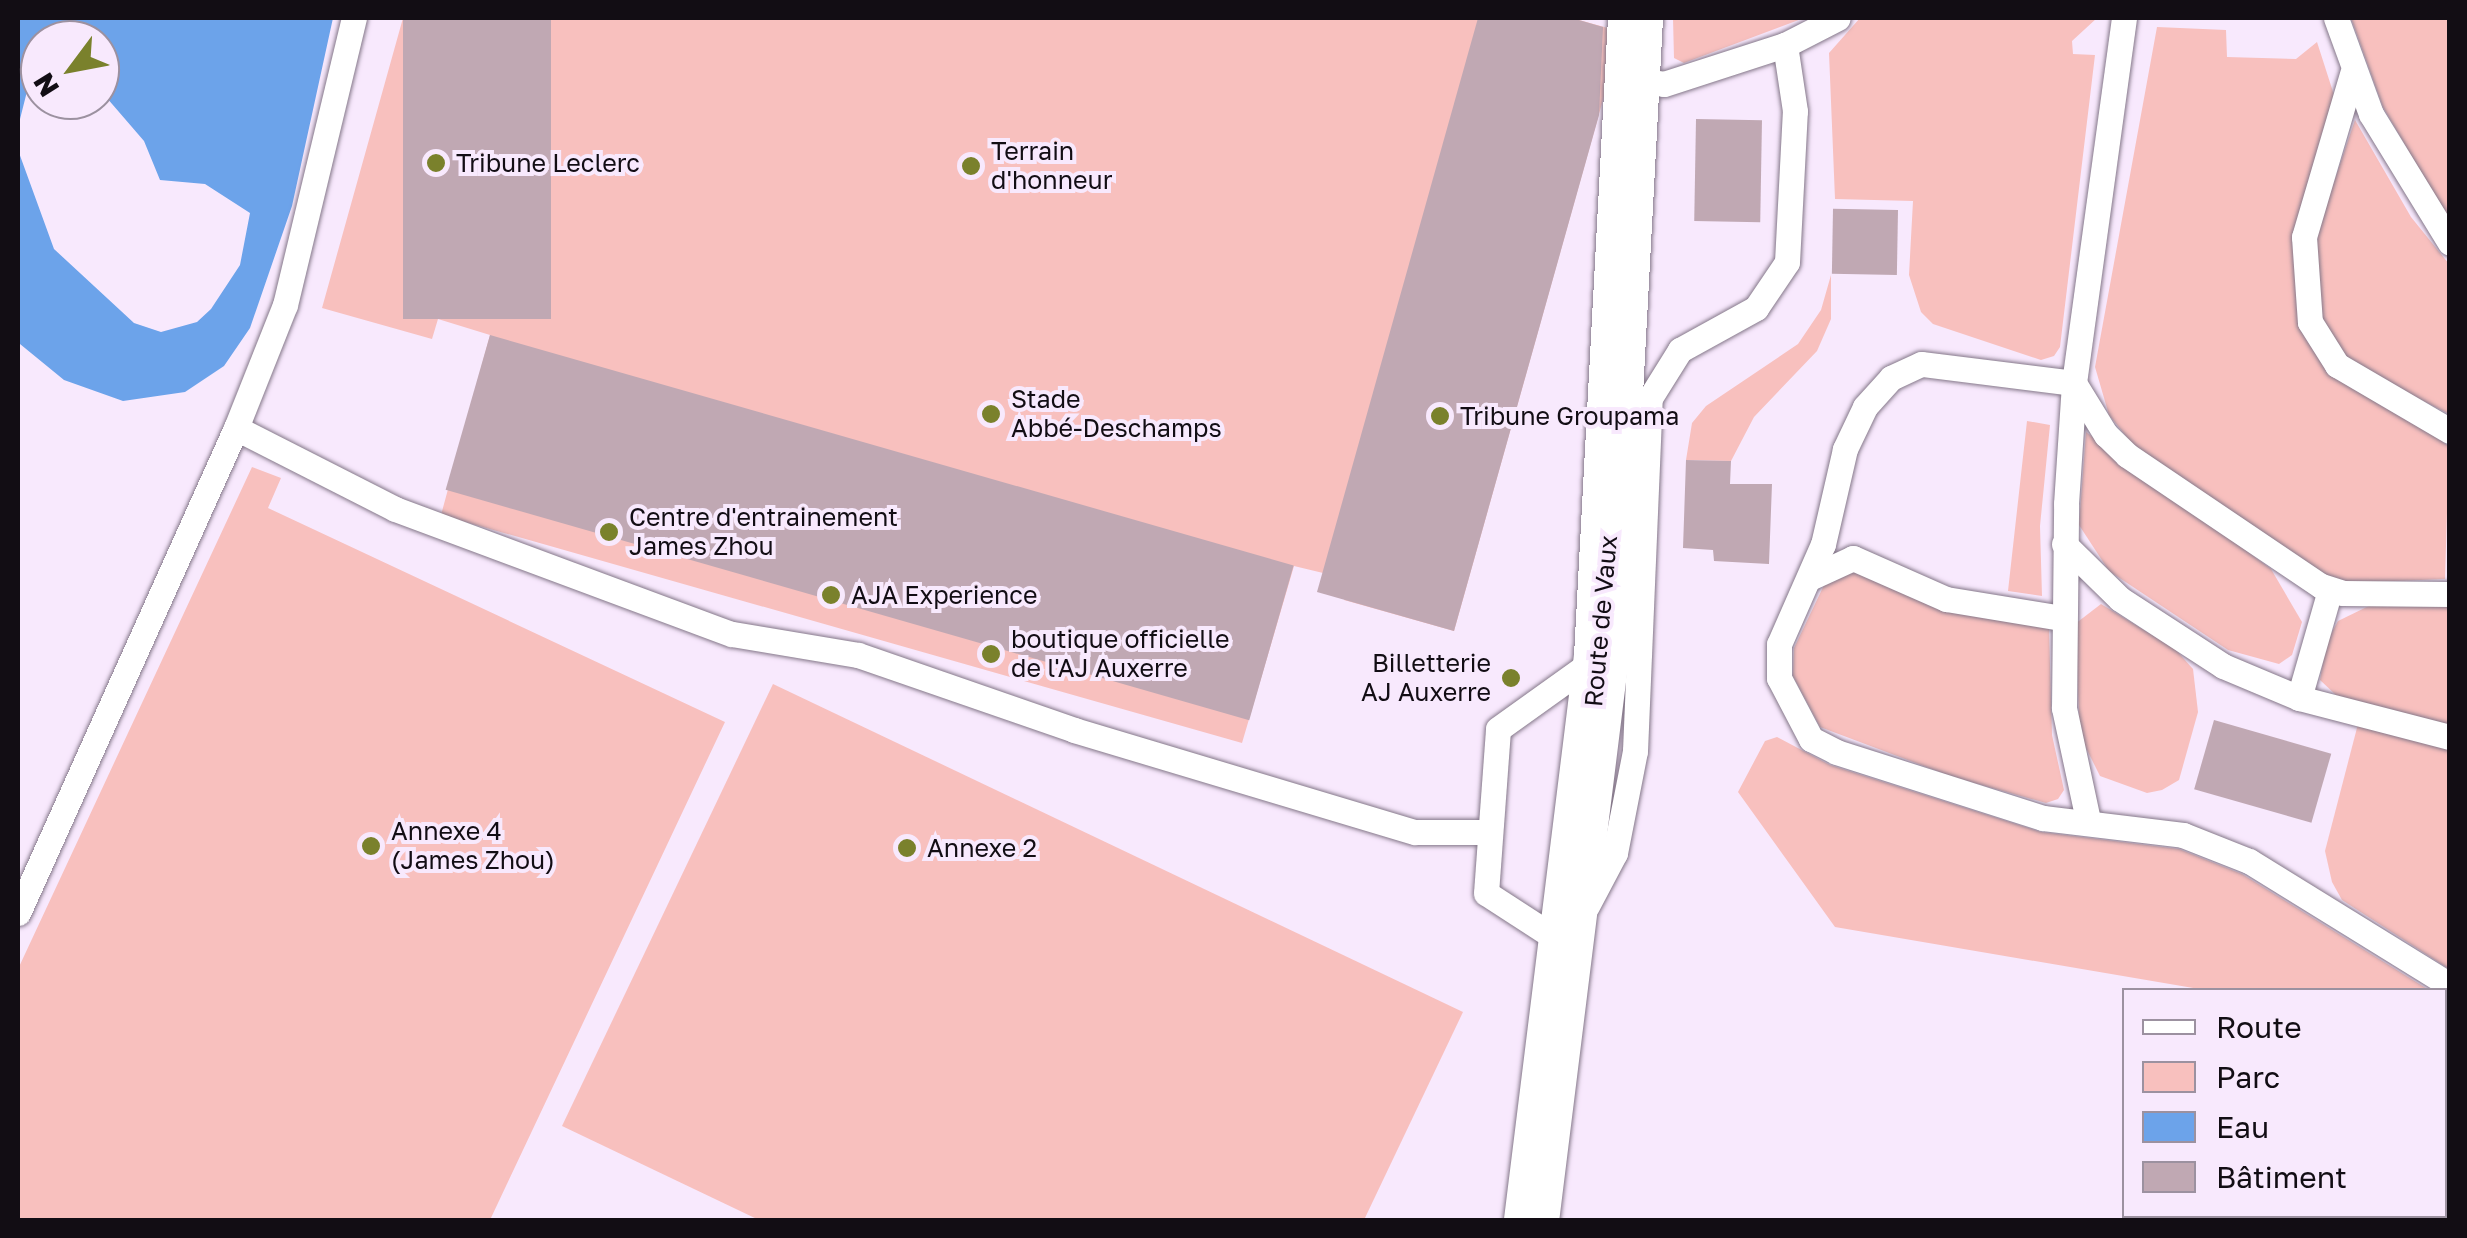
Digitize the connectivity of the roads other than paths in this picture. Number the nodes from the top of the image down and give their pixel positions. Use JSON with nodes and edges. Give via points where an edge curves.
{"nodes":[{"id":1,"x":354,"y":18,"type":"edge"},
{"id":2,"x":1634,"y":18,"type":"edge"},
{"id":3,"x":1838,"y":18,"type":"edge"},
{"id":4,"x":2124,"y":18,"type":"edge"},
{"id":5,"x":2336,"y":18,"type":"edge"},
{"id":6,"x":1785,"y":45,"type":"junction"},
{"id":7,"x":2352,"y":74,"type":"junction"},
{"id":8,"x":1633,"y":79,"type":"junction"},
{"id":9,"x":2450,"y":243,"type":"edge"},
{"id":10,"x":2074,"y":383,"type":"junction"},
{"id":11,"x":236,"y":428,"type":"junction"},
{"id":12,"x":2450,"y":430,"type":"edge"},
{"id":13,"x":2064,"y":544,"type":"junction"},
{"id":14,"x":1812,"y":577,"type":"junction"},
{"id":15,"x":2330,"y":590,"type":"junction"},
{"id":16,"x":2449,"y":594,"type":"edge"},
{"id":17,"x":2062,"y":618,"type":"junction"},
{"id":18,"x":1601,"y":656,"type":"junction"},
{"id":19,"x":2299,"y":698,"type":"junction"},
{"id":20,"x":2450,"y":736,"type":"edge"},
{"id":21,"x":2088,"y":820,"type":"junction"},
{"id":22,"x":1490,"y":832,"type":"junction"},
{"id":23,"x":18,"y":913,"type":"edge"},
{"id":24,"x":1564,"y":947,"type":"junction"},
{"id":25,"x":2450,"y":985,"type":"edge"},
{"id":26,"x":1531,"y":1220,"type":"edge"}],
"edges":[{"from":1,"to":11,"type":"lane","via":[[285,306]]},
{"from":2,"to":8,"type":"street","name":"Route de Vaux"},
{"from":3,"to":6,"type":"lane"},
{"from":4,"to":10,"type":"lane"},
{"from":5,"to":7,"type":"lane"},
{"from":6,"to":8,"type":"lane","via":[[1664,84]]},
{"from":6,"to":24,"type":"lane","via":[[1796,111],[1787,262],[1756,308],[1680,350],[1650,398],[1634,750],[1615,854]]},
{"from":7,"to":9,"type":"lane","via":[[2423,209]]},
{"from":7,"to":12,"type":"lane","via":[[2304,236],[2310,322],[2337,364]]},
{"from":8,"to":18,"type":"street","name":"Route de Vaux"},
{"from":10,"to":13,"type":"lane"},
{"from":10,"to":14,"type":"lane","via":[[1920,364],[1891,378],[1865,406],[1845,449]]},
{"from":10,"to":15,"type":"lane","via":[[2106,435],[2128,454],[2296,574]]},
{"from":11,"to":22,"type":"lane","via":[[394,509],[732,634],[858,655],[1074,730],[1415,832]]},
{"from":11,"to":23,"type":"lane"},
{"from":13,"to":17,"type":"lane"},
{"from":13,"to":19,"type":"lane","via":[[2120,599],[2179,640]]},
{"from":14,"to":17,"type":"lane","via":[[1853,558],[1946,599]]},
{"from":14,"to":21,"type":"lane","via":[[1779,644],[1778,678],[1810,739],[1948,791],[2043,818]]},
{"from":15,"to":16,"type":"lane"},
{"from":15,"to":19,"type":"lane"},
{"from":17,"to":21,"type":"lane","via":[[2069,750]]},
{"from":18,"to":22,"type":"lane","via":[[1498,729]]},
{"from":18,"to":24,"type":"street","name":"Route de Vaux"},
{"from":19,"to":20,"type":"lane"},
{"from":21,"to":25,"type":"lane","via":[[2183,835],[2249,860]]},
{"from":22,"to":24,"type":"lane","via":[[1486,893]]},
{"from":24,"to":26,"type":"street","name":"Route de Vaux"}]}
